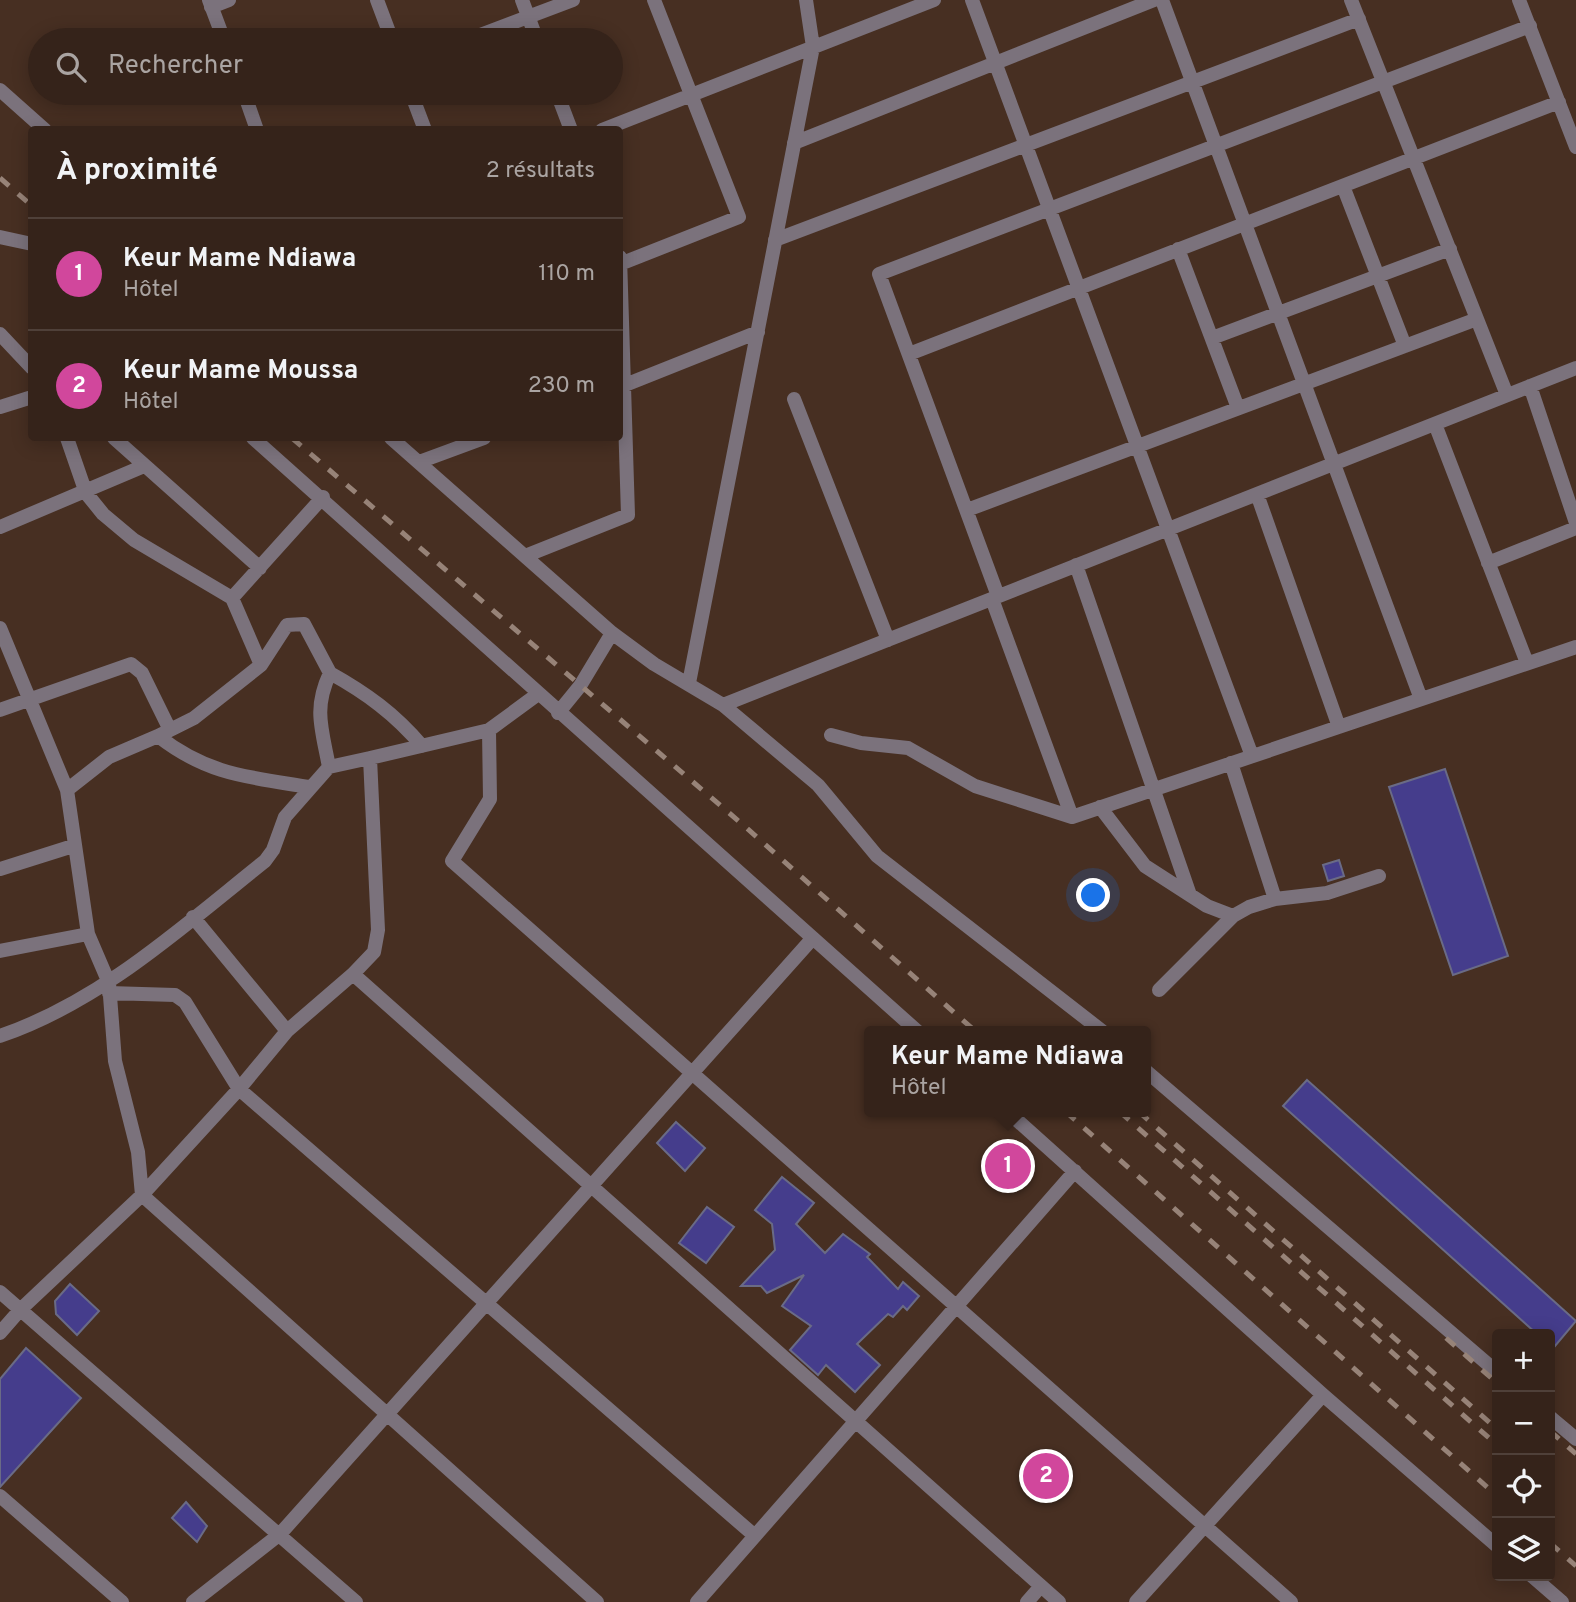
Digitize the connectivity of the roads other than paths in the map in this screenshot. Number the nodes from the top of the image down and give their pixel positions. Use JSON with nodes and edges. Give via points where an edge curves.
{"nodes":[{"id":1,"x":229,"y":0,"type":"edge"},
{"id":2,"x":377,"y":0,"type":"edge"},
{"id":3,"x":522,"y":0,"type":"edge"},
{"id":4,"x":573,"y":0,"type":"edge"},
{"id":5,"x":654,"y":0,"type":"edge"},
{"id":6,"x":806,"y":0,"type":"edge"},
{"id":7,"x":934,"y":0,"type":"edge"},
{"id":8,"x":972,"y":0,"type":"edge"},
{"id":9,"x":1154,"y":0,"type":"edge"},
{"id":10,"x":1162,"y":0,"type":"edge"},
{"id":11,"x":1351,"y":0,"type":"edge"},
{"id":12,"x":1519,"y":0,"type":"edge"},
{"id":13,"x":210,"y":4,"type":"edge"},
{"id":14,"x":528,"y":17,"type":"junction"},
{"id":15,"x":1359,"y":19,"type":"junction"},
{"id":16,"x":1530,"y":26,"type":"junction"},
{"id":17,"x":219,"y":28,"type":"edge"},
{"id":18,"x":388,"y":28,"type":"edge"},
{"id":19,"x":499,"y":28,"type":"edge"},
{"id":20,"x":532,"y":28,"type":"edge"},
{"id":21,"x":813,"y":47,"type":"junction"},
{"id":22,"x":995,"y":63,"type":"junction"},
{"id":23,"x":1193,"y":81,"type":"junction"},
{"id":24,"x":1384,"y":82,"type":"junction"},
{"id":25,"x":0,"y":90,"type":"edge"},
{"id":26,"x":691,"y":94,"type":"junction"},
{"id":27,"x":1559,"y":102,"type":"junction"},
{"id":28,"x":248,"y":105,"type":"edge"},
{"id":29,"x":416,"y":105,"type":"edge"},
{"id":30,"x":562,"y":105,"type":"edge"},
{"id":31,"x":1571,"y":120,"type":"edge"},
{"id":32,"x":40,"y":126,"type":"edge"},
{"id":33,"x":256,"y":126,"type":"edge"},
{"id":34,"x":423,"y":126,"type":"edge"},
{"id":35,"x":569,"y":126,"type":"edge"},
{"id":36,"x":612,"y":126,"type":"edge"},
{"id":37,"x":794,"y":143,"type":"junction"},
{"id":38,"x":1026,"y":145,"type":"junction"},
{"id":39,"x":1217,"y":146,"type":"junction"},
{"id":40,"x":1576,"y":147,"type":"edge"},
{"id":41,"x":1414,"y":158,"type":"junction"},
{"id":42,"x":1343,"y":186,"type":"junction"},
{"id":43,"x":1049,"y":209,"type":"junction"},
{"id":44,"x":1245,"y":223,"type":"junction"},
{"id":45,"x":0,"y":237,"type":"edge"},
{"id":46,"x":775,"y":240,"type":"junction"},
{"id":47,"x":28,"y":243,"type":"edge"},
{"id":48,"x":1178,"y":249,"type":"junction"},
{"id":49,"x":1450,"y":249,"type":"junction"},
{"id":50,"x":623,"y":260,"type":"edge"},
{"id":51,"x":1378,"y":276,"type":"junction"},
{"id":52,"x":1079,"y":288,"type":"junction"},
{"id":53,"x":1279,"y":313,"type":"junction"},
{"id":54,"x":1477,"y":319,"type":"junction"},
{"id":55,"x":758,"y":332,"type":"junction"},
{"id":56,"x":0,"y":334,"type":"edge"},
{"id":57,"x":1212,"y":338,"type":"junction"},
{"id":58,"x":1405,"y":346,"type":"junction"},
{"id":59,"x":909,"y":354,"type":"junction"},
{"id":60,"x":28,"y":364,"type":"edge"},
{"id":61,"x":1576,"y":368,"type":"edge"},
{"id":62,"x":1305,"y":383,"type":"junction"},
{"id":63,"x":623,"y":386,"type":"edge"},
{"id":64,"x":1530,"y":386,"type":"junction"},
{"id":65,"x":1507,"y":396,"type":"junction"},
{"id":66,"x":28,"y":398,"type":"edge"},
{"id":67,"x":794,"y":399,"type":"dead end"},
{"id":68,"x":0,"y":407,"type":"edge"},
{"id":69,"x":623,"y":408,"type":"edge"},
{"id":70,"x":1238,"y":408,"type":"junction"},
{"id":71,"x":1435,"y":424,"type":"junction"},
{"id":72,"x":68,"y":441,"type":"edge"},
{"id":73,"x":117,"y":441,"type":"edge"},
{"id":74,"x":256,"y":441,"type":"edge"},
{"id":75,"x":394,"y":441,"type":"edge"},
{"id":76,"x":476,"y":441,"type":"edge"},
{"id":77,"x":1137,"y":446,"type":"junction"},
{"id":78,"x":419,"y":462,"type":"junction"},
{"id":79,"x":1335,"y":464,"type":"junction"},
{"id":80,"x":145,"y":466,"type":"junction"},
{"id":81,"x":86,"y":492,"type":"junction"},
{"id":82,"x":1257,"y":494,"type":"junction"},
{"id":83,"x":323,"y":498,"type":"junction"},
{"id":84,"x":967,"y":510,"type":"junction"},
{"id":85,"x":1576,"y":526,"type":"edge"},
{"id":86,"x":0,"y":527,"type":"edge"},
{"id":87,"x":1168,"y":529,"type":"junction"},
{"id":88,"x":525,"y":556,"type":"junction"},
{"id":89,"x":1488,"y":563,"type":"junction"},
{"id":90,"x":1076,"y":565,"type":"junction"},
{"id":91,"x":260,"y":568,"type":"junction"},
{"id":92,"x":995,"y":597,"type":"junction"},
{"id":93,"x":232,"y":598,"type":"junction"},
{"id":94,"x":0,"y":628,"type":"edge"},
{"id":95,"x":612,"y":633,"type":"junction"},
{"id":96,"x":888,"y":640,"type":"junction"},
{"id":97,"x":1576,"y":647,"type":"edge"},
{"id":98,"x":1527,"y":663,"type":"junction"},
{"id":99,"x":261,"y":665,"type":"junction"},
{"id":100,"x":330,"y":673,"type":"junction"},
{"id":101,"x":689,"y":683,"type":"junction"},
{"id":102,"x":538,"y":694,"type":"junction"},
{"id":103,"x":29,"y":699,"type":"junction"},
{"id":104,"x":1422,"y":699,"type":"junction"},
{"id":105,"x":723,"y":705,"type":"junction"},
{"id":106,"x":0,"y":710,"type":"edge"},
{"id":107,"x":558,"y":713,"type":"junction"},
{"id":108,"x":1339,"y":727,"type":"junction"},
{"id":109,"x":489,"y":730,"type":"junction"},
{"id":110,"x":164,"y":733,"type":"junction"},
{"id":111,"x":831,"y":735,"type":"dead end"},
{"id":112,"x":422,"y":746,"type":"junction"},
{"id":113,"x":1252,"y":756,"type":"junction"},
{"id":114,"x":370,"y":758,"type":"junction"},
{"id":115,"x":1231,"y":763,"type":"junction"},
{"id":116,"x":329,"y":767,"type":"junction"},
{"id":117,"x":309,"y":787,"type":"junction"},
{"id":118,"x":67,"y":790,"type":"junction"},
{"id":119,"x":1153,"y":790,"type":"junction"},
{"id":120,"x":1100,"y":807,"type":"junction"},
{"id":121,"x":1072,"y":817,"type":"junction"},
{"id":122,"x":73,"y":846,"type":"junction"},
{"id":123,"x":0,"y":869,"type":"edge"},
{"id":124,"x":1380,"y":877,"type":"dead end"},
{"id":125,"x":1190,"y":895,"type":"junction"},
{"id":126,"x":1275,"y":899,"type":"junction"},
{"id":127,"x":1233,"y":916,"type":"junction"},
{"id":128,"x":193,"y":917,"type":"junction"},
{"id":129,"x":88,"y":934,"type":"junction"},
{"id":130,"x":812,"y":939,"type":"junction"},
{"id":131,"x":0,"y":951,"type":"edge"},
{"id":132,"x":353,"y":974,"type":"junction"},
{"id":133,"x":109,"y":988,"type":"junction"},
{"id":134,"x":1159,"y":990,"type":"dead end"},
{"id":135,"x":911,"y":1026,"type":"edge"},
{"id":136,"x":1096,"y":1026,"type":"edge"},
{"id":137,"x":287,"y":1031,"type":"junction"},
{"id":138,"x":0,"y":1036,"type":"edge"},
{"id":139,"x":691,"y":1073,"type":"junction"},
{"id":140,"x":1151,"y":1075,"type":"edge"},
{"id":141,"x":239,"y":1089,"type":"junction"},
{"id":142,"x":1014,"y":1117,"type":"edge"},
{"id":143,"x":1076,"y":1171,"type":"junction"},
{"id":144,"x":591,"y":1186,"type":"junction"},
{"id":145,"x":142,"y":1195,"type":"junction"},
{"id":146,"x":0,"y":1292,"type":"edge"},
{"id":147,"x":486,"y":1303,"type":"junction"},
{"id":148,"x":956,"y":1307,"type":"junction"},
{"id":149,"x":20,"y":1310,"type":"junction"},
{"id":150,"x":0,"y":1333,"type":"edge"},
{"id":151,"x":1492,"y":1368,"type":"edge"},
{"id":152,"x":1323,"y":1395,"type":"junction"},
{"id":153,"x":387,"y":1414,"type":"junction"},
{"id":154,"x":856,"y":1421,"type":"junction"},
{"id":155,"x":1555,"y":1421,"type":"edge"},
{"id":156,"x":1576,"y":1439,"type":"edge"},
{"id":157,"x":0,"y":1496,"type":"edge"},
{"id":158,"x":1203,"y":1525,"type":"junction"},
{"id":159,"x":280,"y":1534,"type":"junction"},
{"id":160,"x":755,"y":1536,"type":"junction"},
{"id":161,"x":1492,"y":1542,"type":"edge"},
{"id":162,"x":1538,"y":1581,"type":"edge"},
{"id":163,"x":1041,"y":1586,"type":"junction"},
{"id":164,"x":122,"y":1602,"type":"edge"},
{"id":165,"x":193,"y":1602,"type":"edge"},
{"id":166,"x":356,"y":1602,"type":"edge"},
{"id":167,"x":597,"y":1602,"type":"edge"},
{"id":168,"x":697,"y":1602,"type":"edge"},
{"id":169,"x":1027,"y":1602,"type":"edge"},
{"id":170,"x":1059,"y":1602,"type":"edge"},
{"id":171,"x":1136,"y":1602,"type":"edge"},
{"id":172,"x":1291,"y":1602,"type":"edge"},
{"id":173,"x":1562,"y":1602,"type":"edge"}],
"edges":[{"from":1,"to":13,"type":"street"},
{"from":2,"to":18,"type":"street"},
{"from":3,"to":14,"type":"street"},
{"from":4,"to":14,"type":"street"},
{"from":5,"to":26,"type":"street"},
{"from":6,"to":21,"type":"street"},
{"from":7,"to":21,"type":"street"},
{"from":8,"to":22,"type":"street"},
{"from":9,"to":22,"type":"street"},
{"from":10,"to":23,"type":"street"},
{"from":11,"to":15,"type":"street"},
{"from":12,"to":16,"type":"street"},
{"from":13,"to":17,"type":"street"},
{"from":14,"to":19,"type":"street"},
{"from":14,"to":20,"type":"street"},
{"from":15,"to":23,"type":"street"},
{"from":15,"to":24,"type":"street"},
{"from":16,"to":24,"type":"street"},
{"from":16,"to":27,"type":"street"},
{"from":21,"to":26,"type":"street"},
{"from":21,"to":37,"type":"street"},
{"from":22,"to":37,"type":"street"},
{"from":22,"to":38,"type":"street"},
{"from":23,"to":38,"type":"street"},
{"from":23,"to":39,"type":"street"},
{"from":24,"to":39,"type":"street"},
{"from":24,"to":41,"type":"street"},
{"from":25,"to":32,"type":"street"},
{"from":26,"to":36,"type":"street"},
{"from":26,"to":50,"type":"street","via":[[739,217]]},
{"from":27,"to":31,"type":"street"},
{"from":27,"to":41,"type":"street"},
{"from":28,"to":33,"type":"street"},
{"from":29,"to":34,"type":"street"},
{"from":30,"to":35,"type":"street"},
{"from":31,"to":40,"type":"street"},
{"from":37,"to":46,"type":"street"},
{"from":38,"to":43,"type":"street"},
{"from":38,"to":46,"type":"street"},
{"from":39,"to":43,"type":"street"},
{"from":39,"to":44,"type":"street"},
{"from":41,"to":42,"type":"street"},
{"from":41,"to":49,"type":"street"},
{"from":42,"to":44,"type":"street"},
{"from":42,"to":51,"type":"street"},
{"from":43,"to":52,"type":"street"},
{"from":43,"to":59,"type":"street","via":[[879,274]]},
{"from":44,"to":48,"type":"street"},
{"from":44,"to":53,"type":"street"},
{"from":45,"to":47,"type":"street"},
{"from":46,"to":55,"type":"street"},
{"from":48,"to":52,"type":"street"},
{"from":48,"to":57,"type":"street"},
{"from":49,"to":51,"type":"street"},
{"from":49,"to":54,"type":"street"},
{"from":51,"to":53,"type":"street"},
{"from":51,"to":58,"type":"street"},
{"from":52,"to":59,"type":"street"},
{"from":52,"to":77,"type":"street"},
{"from":53,"to":57,"type":"street"},
{"from":53,"to":62,"type":"street"},
{"from":54,"to":58,"type":"street"},
{"from":54,"to":65,"type":"street"},
{"from":55,"to":63,"type":"street"},
{"from":55,"to":101,"type":"street"},
{"from":56,"to":60,"type":"street"},
{"from":57,"to":70,"type":"street"},
{"from":58,"to":62,"type":"street"},
{"from":59,"to":84,"type":"street"},
{"from":61,"to":64,"type":"street"},
{"from":62,"to":70,"type":"street"},
{"from":62,"to":79,"type":"street"},
{"from":64,"to":65,"type":"street"},
{"from":64,"to":85,"type":"street"},
{"from":65,"to":71,"type":"street"},
{"from":66,"to":68,"type":"street"},
{"from":67,"to":96,"type":"street"},
{"from":69,"to":88,"type":"street","via":[[628,515]]},
{"from":70,"to":77,"type":"street"},
{"from":71,"to":79,"type":"street"},
{"from":71,"to":89,"type":"street"},
{"from":72,"to":81,"type":"street"},
{"from":73,"to":80,"type":"street"},
{"from":74,"to":83,"type":"street"},
{"from":75,"to":78,"type":"street"},
{"from":76,"to":78,"type":"street"},
{"from":77,"to":84,"type":"street"},
{"from":77,"to":87,"type":"street"},
{"from":78,"to":88,"type":"street"},
{"from":79,"to":82,"type":"street"},
{"from":79,"to":104,"type":"street"},
{"from":80,"to":81,"type":"street"},
{"from":80,"to":91,"type":"street"},
{"from":81,"to":86,"type":"street"},
{"from":81,"to":93,"type":"street","via":[[103,514],[134,540]]},
{"from":82,"to":87,"type":"street"},
{"from":82,"to":108,"type":"street"},
{"from":83,"to":91,"type":"street"},
{"from":83,"to":102,"type":"street"},
{"from":84,"to":92,"type":"street"},
{"from":85,"to":89,"type":"street"},
{"from":87,"to":90,"type":"street"},
{"from":87,"to":113,"type":"street"},
{"from":88,"to":95,"type":"street"},
{"from":89,"to":98,"type":"street"},
{"from":90,"to":92,"type":"street"},
{"from":90,"to":119,"type":"street"},
{"from":91,"to":93,"type":"street"},
{"from":92,"to":96,"type":"street"},
{"from":92,"to":121,"type":"street"},
{"from":93,"to":99,"type":"street"},
{"from":94,"to":103,"type":"street"},
{"from":95,"to":101,"type":"street"},
{"from":95,"to":107,"type":"street"},
{"from":96,"to":105,"type":"street"},
{"from":97,"to":98,"type":"street"},
{"from":98,"to":104,"type":"street"},
{"from":99,"to":100,"type":"street","via":[[287,625],[294,622],[304,624]]},
{"from":99,"to":110,"type":"street","via":[[194,718]]},
{"from":100,"to":112,"type":"street","via":[[401,721]]},
{"from":100,"to":116,"type":"street","via":[[320,695],[319,715]]},
{"from":101,"to":105,"type":"street"},
{"from":102,"to":107,"type":"street"},
{"from":102,"to":109,"type":"street"},
{"from":103,"to":106,"type":"street"},
{"from":103,"to":110,"type":"street","via":[[131,664],[142,673]]},
{"from":103,"to":118,"type":"street"},
{"from":104,"to":108,"type":"street"},
{"from":105,"to":136,"type":"street","via":[[818,785],[877,856]]},
{"from":107,"to":130,"type":"street"},
{"from":108,"to":113,"type":"street"},
{"from":109,"to":112,"type":"street"},
{"from":109,"to":139,"type":"street","via":[[491,799],[452,861]]},
{"from":110,"to":117,"type":"street","via":[[184,757],[212,769]]},
{"from":110,"to":118,"type":"street","via":[[109,757]]},
{"from":111,"to":121,"type":"street","via":[[908,748],[975,786]]},
{"from":112,"to":114,"type":"street"},
{"from":113,"to":115,"type":"street"},
{"from":114,"to":116,"type":"street"},
{"from":114,"to":132,"type":"street","via":[[378,942]]},
{"from":115,"to":119,"type":"street"},
{"from":115,"to":126,"type":"street"},
{"from":116,"to":117,"type":"street"},
{"from":117,"to":128,"type":"street","via":[[285,817],[274,850]]},
{"from":118,"to":122,"type":"street"},
{"from":119,"to":120,"type":"street"},
{"from":119,"to":125,"type":"street"},
{"from":120,"to":121,"type":"street"},
{"from":120,"to":125,"type":"street","via":[[1145,866]]},
{"from":122,"to":123,"type":"street"},
{"from":122,"to":129,"type":"street"},
{"from":124,"to":126,"type":"street","via":[[1327,893]]},
{"from":125,"to":127,"type":"street"},
{"from":126,"to":127,"type":"street"},
{"from":127,"to":134,"type":"street"},
{"from":128,"to":133,"type":"street"},
{"from":128,"to":137,"type":"street"},
{"from":129,"to":131,"type":"street"},
{"from":129,"to":133,"type":"street"},
{"from":130,"to":135,"type":"street"},
{"from":130,"to":139,"type":"street"},
{"from":132,"to":137,"type":"street"},
{"from":132,"to":144,"type":"street"},
{"from":133,"to":138,"type":"street","via":[[43,1021]]},
{"from":133,"to":141,"type":"street","via":[[175,995],[185,1002]]},
{"from":133,"to":145,"type":"street","via":[[115,1061],[138,1152]]},
{"from":137,"to":141,"type":"street"},
{"from":139,"to":144,"type":"street"},
{"from":139,"to":148,"type":"street"},
{"from":140,"to":151,"type":"street"},
{"from":141,"to":145,"type":"street"},
{"from":141,"to":147,"type":"street"},
{"from":142,"to":143,"type":"street"},
{"from":143,"to":148,"type":"street"},
{"from":143,"to":152,"type":"street"},
{"from":144,"to":147,"type":"street"},
{"from":144,"to":154,"type":"street"},
{"from":145,"to":149,"type":"street"},
{"from":145,"to":153,"type":"street"},
{"from":146,"to":149,"type":"street"},
{"from":147,"to":153,"type":"street"},
{"from":147,"to":160,"type":"street"},
{"from":148,"to":154,"type":"street"},
{"from":148,"to":158,"type":"street"},
{"from":149,"to":150,"type":"street"},
{"from":149,"to":159,"type":"street"},
{"from":152,"to":158,"type":"street"},
{"from":152,"to":161,"type":"street"},
{"from":153,"to":159,"type":"street"},
{"from":153,"to":167,"type":"street"},
{"from":154,"to":160,"type":"street"},
{"from":154,"to":163,"type":"street"},
{"from":155,"to":156,"type":"street"},
{"from":157,"to":164,"type":"street"},
{"from":158,"to":171,"type":"street"},
{"from":158,"to":172,"type":"street"},
{"from":159,"to":165,"type":"street"},
{"from":159,"to":166,"type":"street"},
{"from":160,"to":168,"type":"street"},
{"from":162,"to":173,"type":"street"},
{"from":163,"to":169,"type":"street"},
{"from":163,"to":170,"type":"street"}]}
